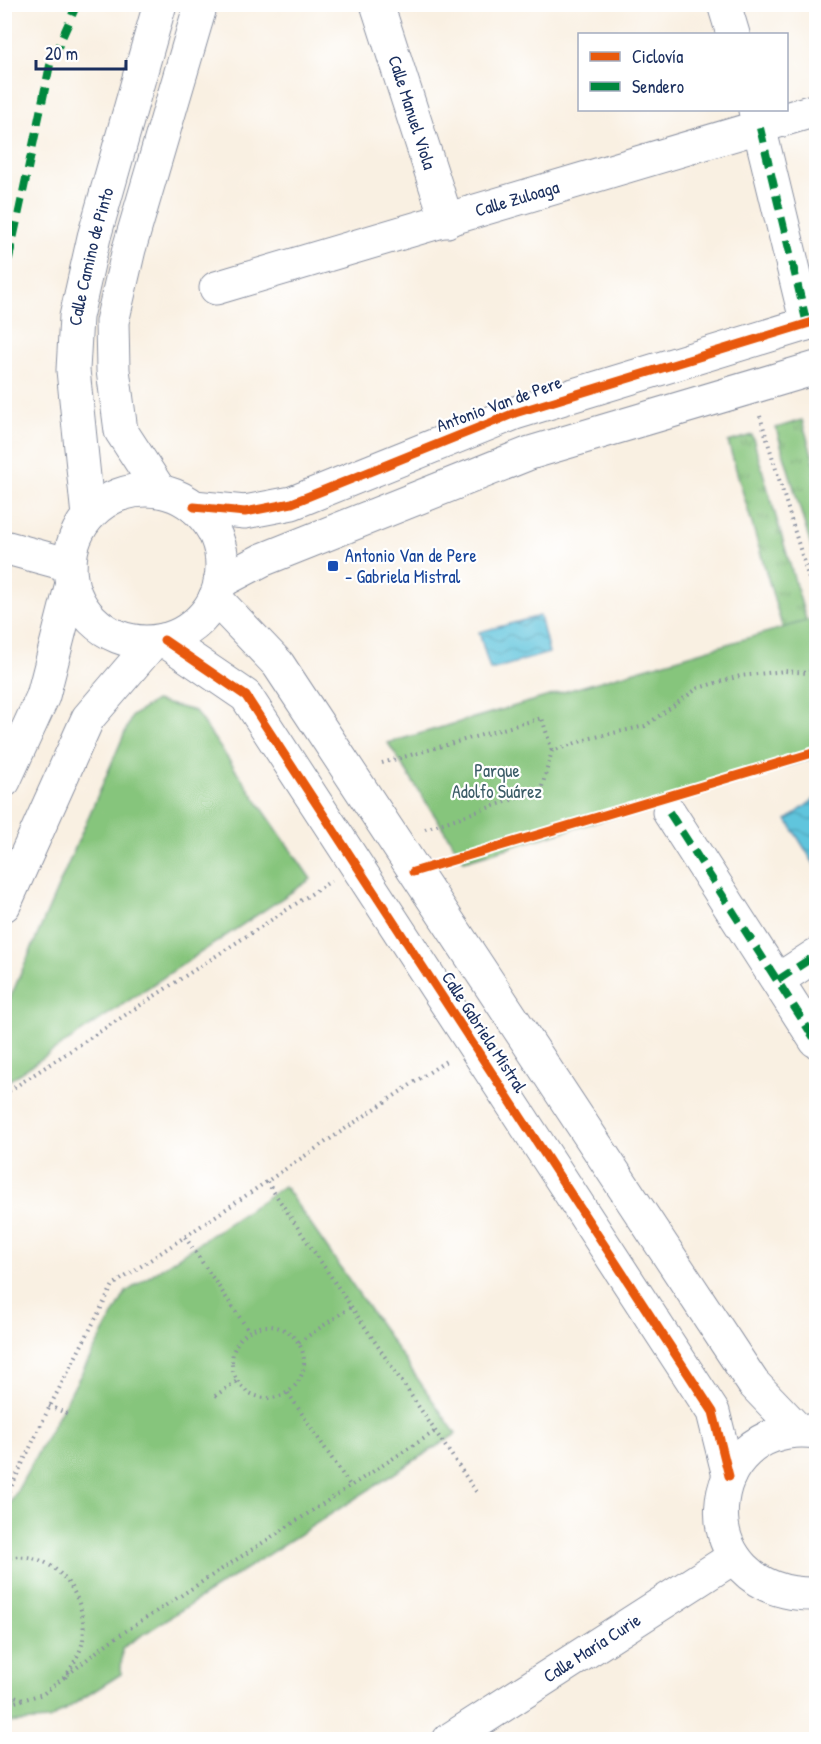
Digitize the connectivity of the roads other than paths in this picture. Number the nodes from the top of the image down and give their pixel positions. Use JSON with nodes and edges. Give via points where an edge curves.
{"nodes":[{"id":1,"x":160,"y":4,"type":"edge"},
{"id":2,"x":201,"y":4,"type":"edge"},
{"id":3,"x":376,"y":4,"type":"edge"},
{"id":4,"x":724,"y":4,"type":"edge"},
{"id":5,"x":733,"y":33,"type":"edge"},
{"id":6,"x":816,"y":110,"type":"edge"},
{"id":7,"x":758,"y":119,"type":"edge"},
{"id":8,"x":447,"y":221,"type":"junction"},
{"id":9,"x":216,"y":288,"type":"dead end"},
{"id":10,"x":812,"y":323,"type":"edge"},
{"id":11,"x":816,"y":368,"type":"edge"},
{"id":12,"x":160,"y":490,"type":"junction"},
{"id":13,"x":194,"y":507,"type":"junction"},
{"id":14,"x":88,"y":516,"type":"junction"},
{"id":15,"x":4,"y":547,"type":"edge"},
{"id":16,"x":71,"y":574,"type":"junction"},
{"id":17,"x":217,"y":590,"type":"junction"},
{"id":18,"x":158,"y":641,"type":"junction"},
{"id":19,"x":4,"y":781,"type":"edge"},
{"id":20,"x":669,"y":812,"type":"dead end"},
{"id":21,"x":4,"y":905,"type":"edge"},
{"id":22,"x":816,"y":955,"type":"edge"},
{"id":23,"x":778,"y":980,"type":"junction"},
{"id":24,"x":816,"y":1041,"type":"edge"},
{"id":25,"x":807,"y":1431,"type":"edge"},
{"id":26,"x":729,"y":1476,"type":"junction"},
{"id":27,"x":734,"y":1557,"type":"junction"},
{"id":28,"x":816,"y":1594,"type":"edge"},
{"id":29,"x":449,"y":1740,"type":"edge"}],
"edges":[{"from":1,"to":14,"type":"street","name":"Calle Camino de Pinto","via":[[94,237],[76,317],[73,370]]},
{"from":2,"to":12,"type":"street","name":"Calle Camino de Pinto","via":[[132,238],[112,322],[121,431]]},
{"from":3,"to":8,"type":"street","name":"Calle Manuel Viola"},
{"from":4,"to":5,"type":"street"},
{"from":6,"to":7,"type":"street","name":"Calle Zuloaga"},
{"from":7,"to":8,"type":"street","name":"Calle Zuloaga"},
{"from":7,"to":10,"type":"street"},
{"from":8,"to":9,"type":"street","name":"Calle Zuloaga"},
{"from":10,"to":13,"type":"street","name":"Antonio Van de Pere","via":[[515,413],[292,503],[245,512]]},
{"from":11,"to":17,"type":"street","via":[[530,453],[262,560]]},
{"from":12,"to":13,"type":"street"},
{"from":12,"to":14,"type":"street","via":[[121,494],[103,502]]},
{"from":13,"to":17,"type":"street","via":[[210,525],[220,546],[222,570]]},
{"from":14,"to":16,"type":"street","via":[[78,531]]},
{"from":15,"to":16,"type":"street"},
{"from":16,"to":18,"type":"street","via":[[80,604],[93,621],[131,641]]},
{"from":16,"to":19,"type":"street","via":[[43,696]]},
{"from":17,"to":18,"type":"street","via":[[207,612],[192,627]]},
{"from":17,"to":25,"type":"street","name":"Calle Gabriela Mistral","via":[[278,664],[753,1383]]},
{"from":18,"to":21,"type":"street","via":[[88,718]]},
{"from":18,"to":26,"type":"street","name":"Calle Gabriela Mistral","via":[[246,696],[713,1412]]},
{"from":20,"to":23,"type":"street"},
{"from":22,"to":23,"type":"street"},
{"from":23,"to":24,"type":"street"},
{"from":25,"to":26,"type":"street","via":[[778,1434],[760,1442],[739,1460]]},
{"from":26,"to":27,"type":"street","via":[[721,1511],[723,1531]]},
{"from":27,"to":28,"type":"street","via":[[747,1574],[772,1589]]},
{"from":27,"to":29,"type":"street","name":"Calle María Curie"}]}
